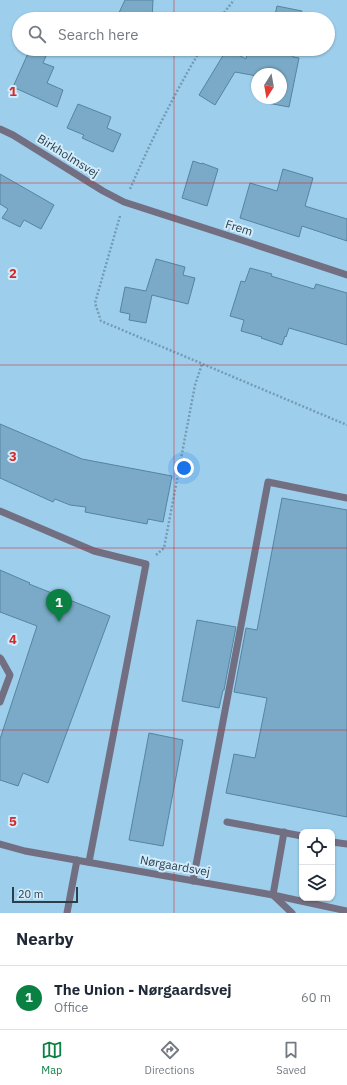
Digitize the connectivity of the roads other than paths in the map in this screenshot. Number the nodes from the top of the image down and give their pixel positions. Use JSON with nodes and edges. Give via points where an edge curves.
{"nodes":[{"id":1,"x":0,"y":129,"type":"edge"},
{"id":2,"x":124,"y":202,"type":"joint"},
{"id":3,"x":347,"y":275,"type":"edge"},
{"id":4,"x":347,"y":498,"type":"edge"},
{"id":5,"x":0,"y":511,"type":"edge"},
{"id":6,"x":0,"y":658,"type":"edge"},
{"id":7,"x":0,"y":702,"type":"edge"},
{"id":8,"x":227,"y":822,"type":"dead end"},
{"id":9,"x":284,"y":832,"type":"junction"},
{"id":10,"x":299,"y":835,"type":"edge"},
{"id":11,"x":335,"y":842,"type":"edge"},
{"id":12,"x":0,"y":844,"type":"edge"},
{"id":13,"x":347,"y":844,"type":"edge"},
{"id":14,"x":77,"y":860,"type":"junction"},
{"id":15,"x":89,"y":862,"type":"junction"},
{"id":16,"x":193,"y":881,"type":"junction"},
{"id":17,"x":273,"y":895,"type":"junction"},
{"id":18,"x":347,"y":911,"type":"edge"},
{"id":19,"x":67,"y":913,"type":"edge"},
{"id":20,"x":292,"y":913,"type":"edge"}],
"edges":[{"from":1,"to":2,"type":"street","name":"Birkholmsvej"},
{"from":2,"to":3,"type":"street","name":"Frem"},
{"from":4,"to":16,"type":"street","via":[[268,482]]},
{"from":5,"to":15,"type":"street","via":[[94,551],[146,564]]},
{"from":6,"to":7,"type":"street","via":[[10,675]]},
{"from":8,"to":9,"type":"street"},
{"from":9,"to":10,"type":"street"},
{"from":9,"to":17,"type":"street"},
{"from":11,"to":13,"type":"street"},
{"from":12,"to":14,"type":"street","name":"Nørgaardsvej"},
{"from":14,"to":15,"type":"street","name":"Nørgaardsvej"},
{"from":14,"to":19,"type":"street"},
{"from":15,"to":16,"type":"street","name":"Nørgaardsvej"},
{"from":16,"to":17,"type":"street","name":"Nørgaardsvej"},
{"from":17,"to":18,"type":"street","name":"Nørgaardsvej"},
{"from":17,"to":20,"type":"street"}]}
